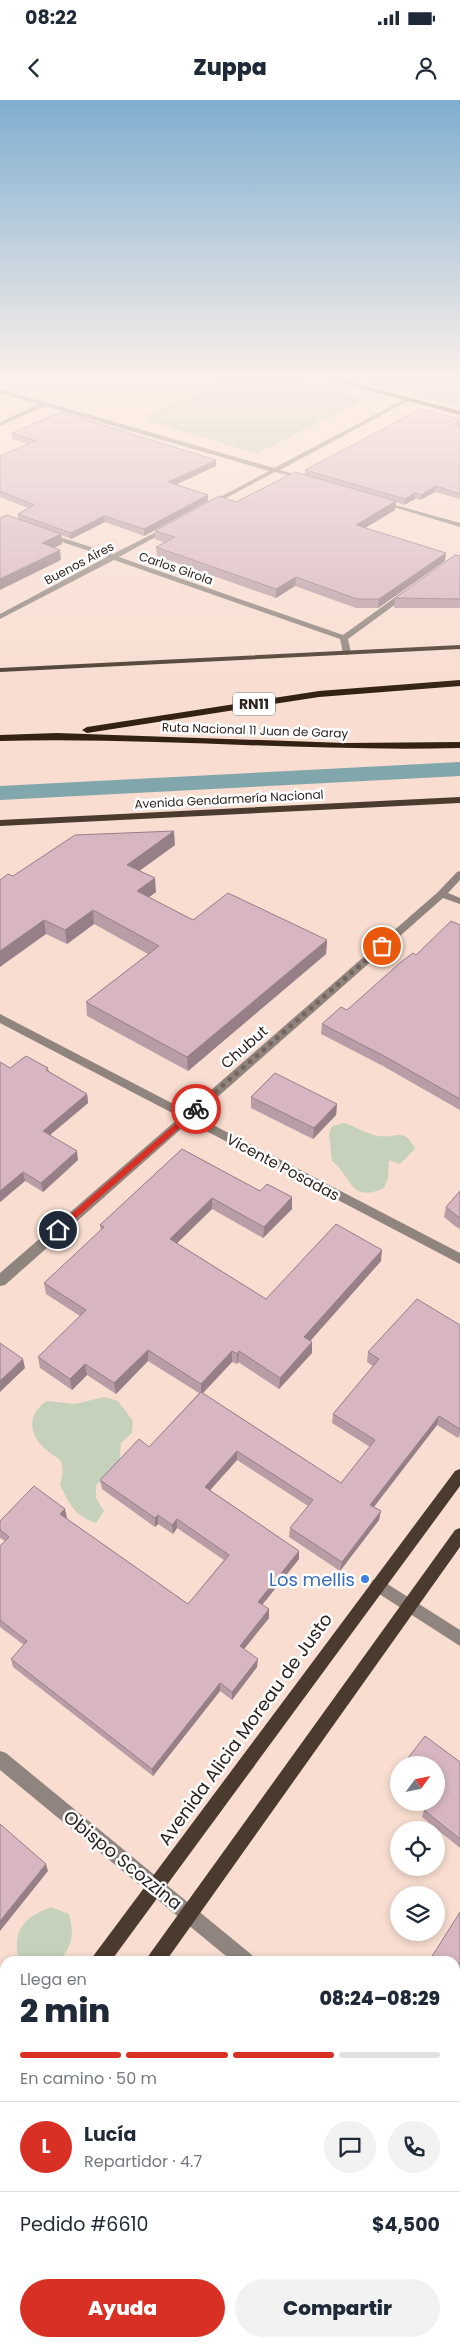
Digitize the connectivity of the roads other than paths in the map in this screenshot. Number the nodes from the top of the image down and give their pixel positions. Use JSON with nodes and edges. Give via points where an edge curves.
{"nodes":[{"id":1,"x":252,"y":481,"type":"edge"},
{"id":2,"x":376,"y":500,"type":"edge"},
{"id":3,"x":197,"y":511,"type":"edge"},
{"id":4,"x":172,"y":525,"type":"edge"},
{"id":5,"x":460,"y":525,"type":"edge"},
{"id":6,"x":35,"y":530,"type":"edge"},
{"id":7,"x":113,"y":558,"type":"junction"},
{"id":8,"x":414,"y":588,"type":"edge"},
{"id":9,"x":0,"y":617,"type":"edge"},
{"id":10,"x":344,"y":638,"type":"junction"},
{"id":11,"x":460,"y":647,"type":"edge"},
{"id":12,"x":347,"y":653,"type":"junction"},
{"id":13,"x":0,"y":670,"type":"edge"},
{"id":14,"x":460,"y":683,"type":"edge"},
{"id":15,"x":50,"y":735,"type":"junction"},
{"id":16,"x":0,"y":738,"type":"edge"},
{"id":17,"x":460,"y":745,"type":"edge"},
{"id":18,"x":460,"y":800,"type":"edge"},
{"id":19,"x":0,"y":823,"type":"edge"},
{"id":20,"x":460,"y":874,"type":"edge"},
{"id":21,"x":442,"y":894,"type":"junction"},
{"id":22,"x":460,"y":901,"type":"edge"},
{"id":23,"x":0,"y":1018,"type":"edge"},
{"id":24,"x":187,"y":1117,"type":"junction"},
{"id":25,"x":460,"y":1259,"type":"edge"},
{"id":26,"x":0,"y":1280,"type":"edge"},
{"id":27,"x":460,"y":1474,"type":"edge"},
{"id":28,"x":460,"y":1535,"type":"edge"},
{"id":29,"x":378,"y":1585,"type":"junction"},
{"id":30,"x":410,"y":1605,"type":"junction"},
{"id":31,"x":460,"y":1639,"type":"edge"},
{"id":32,"x":0,"y":1759,"type":"edge"},
{"id":33,"x":155,"y":1886,"type":"junction"},
{"id":34,"x":189,"y":1914,"type":"junction"},
{"id":35,"x":104,"y":1956,"type":"edge"},
{"id":36,"x":159,"y":1956,"type":"edge"},
{"id":37,"x":240,"y":1956,"type":"edge"}],
"edges":[{"from":1,"to":3,"type":"street"},
{"from":2,"to":5,"type":"street"},
{"from":4,"to":7,"type":"street","name":"Buenos Aires"},
{"from":6,"to":7,"type":"street","name":"Carlos Girola"},
{"from":7,"to":9,"type":"street","name":"Buenos Aires"},
{"from":7,"to":10,"type":"street","name":"Carlos Girola"},
{"from":8,"to":10,"type":"street"},
{"from":10,"to":12,"type":"street"},
{"from":11,"to":12,"type":"main road"},
{"from":12,"to":13,"type":"main road"},
{"from":14,"to":15,"type":"highway","name":"Ruta Nacional 11 Juan de Garay","number":"RN11","via":[[276,700]]},
{"from":15,"to":16,"type":"highway","name":"Ruta Nacional 11 Juan de Garay","number":"RN11"},
{"from":15,"to":17,"type":"highway","name":"Ruta Nacional 11 Juan de Garay","number":"RN11","via":[[340,747]]},
{"from":18,"to":19,"type":"main road","name":"Avenida Gendarmería Nacional"},
{"from":20,"to":21,"type":"street","name":"Chubut"},
{"from":21,"to":22,"type":"street"},
{"from":21,"to":24,"type":"street","name":"Chubut"},
{"from":23,"to":24,"type":"street","name":"Vicente Posadas"},
{"from":24,"to":25,"type":"street","name":"Vicente Posadas"},
{"from":24,"to":26,"type":"street","name":"Chubut"},
{"from":27,"to":29,"type":"main road","name":"Avenida Alicia Moreau de Justo"},
{"from":28,"to":30,"type":"main road"},
{"from":29,"to":30,"type":"street"},
{"from":29,"to":33,"type":"main road","name":"Avenida Alicia Moreau de Justo"},
{"from":30,"to":31,"type":"street"},
{"from":30,"to":34,"type":"main road"},
{"from":32,"to":33,"type":"street","name":"Obispo Scozzina"},
{"from":33,"to":34,"type":"street","name":"Obispo Scozzina"},
{"from":33,"to":35,"type":"main road","name":"Avenida Alicia Moreau de Justo"},
{"from":34,"to":36,"type":"main road"},
{"from":34,"to":37,"type":"street","name":"Obispo Scozzina"}]}
